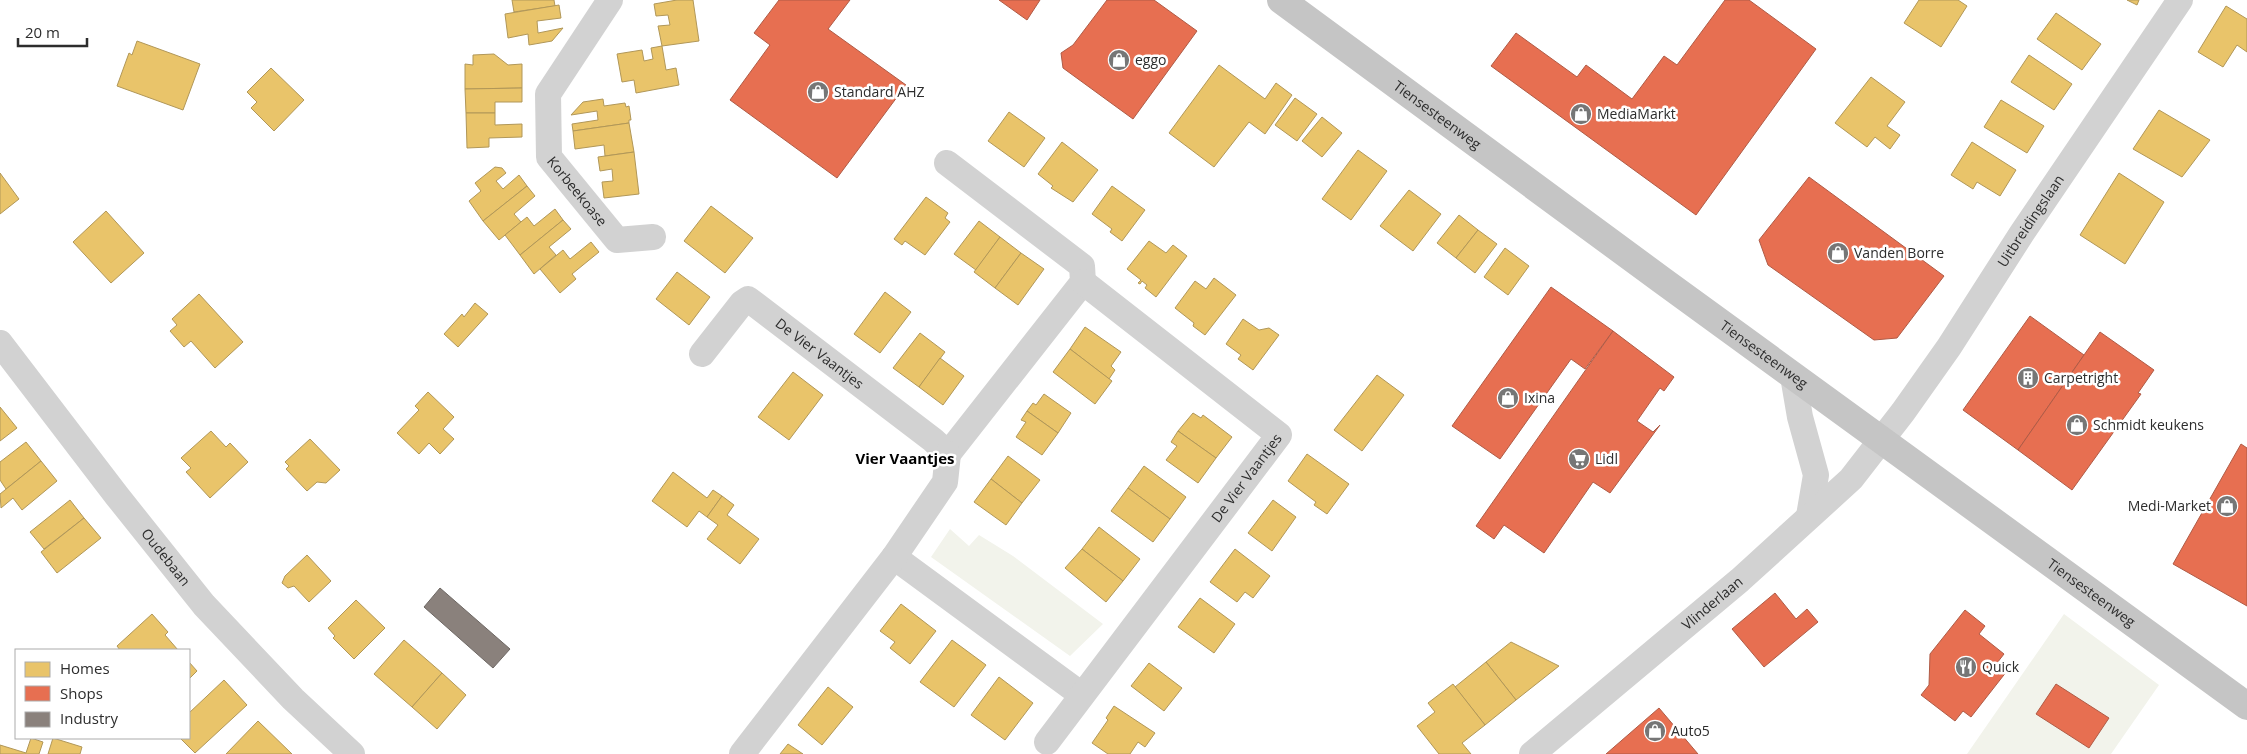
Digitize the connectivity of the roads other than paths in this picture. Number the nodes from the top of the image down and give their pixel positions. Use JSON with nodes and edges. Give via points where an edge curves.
{"nodes":[{"id":1,"x":610,"y":0,"type":"edge"},
{"id":2,"x":1281,"y":0,"type":"edge"},
{"id":3,"x":2180,"y":0,"type":"edge"},
{"id":4,"x":946,"y":163,"type":"dead end"},
{"id":5,"x":653,"y":237,"type":"dead end"},
{"id":6,"x":1083,"y":282,"type":"junction"},
{"id":7,"x":0,"y":343,"type":"edge"},
{"id":8,"x":702,"y":354,"type":"dead end"},
{"id":9,"x":1793,"y":376,"type":"junction"},
{"id":10,"x":1881,"y":440,"type":"junction"},
{"id":11,"x":948,"y":454,"type":"junction"},
{"id":12,"x":1810,"y":516,"type":"junction"},
{"id":13,"x":894,"y":556,"type":"junction"},
{"id":14,"x":1082,"y":695,"type":"junction"},
{"id":15,"x":2247,"y":706,"type":"edge"},
{"id":16,"x":1047,"y":742,"type":"dead end"},
{"id":17,"x":352,"y":754,"type":"edge"},
{"id":18,"x":742,"y":754,"type":"edge"},
{"id":19,"x":1532,"y":754,"type":"edge"}],
"edges":[{"from":1,"to":5,"type":"street","name":"Korbeekoase","via":[[548,94],[549,157],[617,240]]},
{"from":2,"to":9,"type":"main road","name":"Tiensesteenweg"},
{"from":3,"to":10,"type":"street","name":"Uitbreidingslaan","via":[[1949,347]]},
{"from":4,"to":6,"type":"street","via":[[1082,266]]},
{"from":6,"to":11,"type":"street"},
{"from":6,"to":14,"type":"street","name":"De Vier Vaantjes","via":[[1279,435]]},
{"from":7,"to":17,"type":"street","name":"Oudebaan","via":[[204,606],[293,699]]},
{"from":8,"to":11,"type":"street","name":"De Vier Vaantjes","via":[[748,299]]},
{"from":9,"to":10,"type":"main road","name":"Tiensesteenweg"},
{"from":9,"to":12,"type":"street","via":[[1816,475]]},
{"from":10,"to":12,"type":"street","name":"Vlinderlaan","via":[[1851,479]]},
{"from":10,"to":15,"type":"main road","name":"Tiensesteenweg"},
{"from":11,"to":13,"type":"street","via":[[945,482]]},
{"from":12,"to":19,"type":"street","name":"Vlinderlaan","via":[[1740,580]]},
{"from":13,"to":14,"type":"street"},
{"from":13,"to":18,"type":"street"},
{"from":14,"to":16,"type":"street","name":"De Vier Vaantjes"}]}
